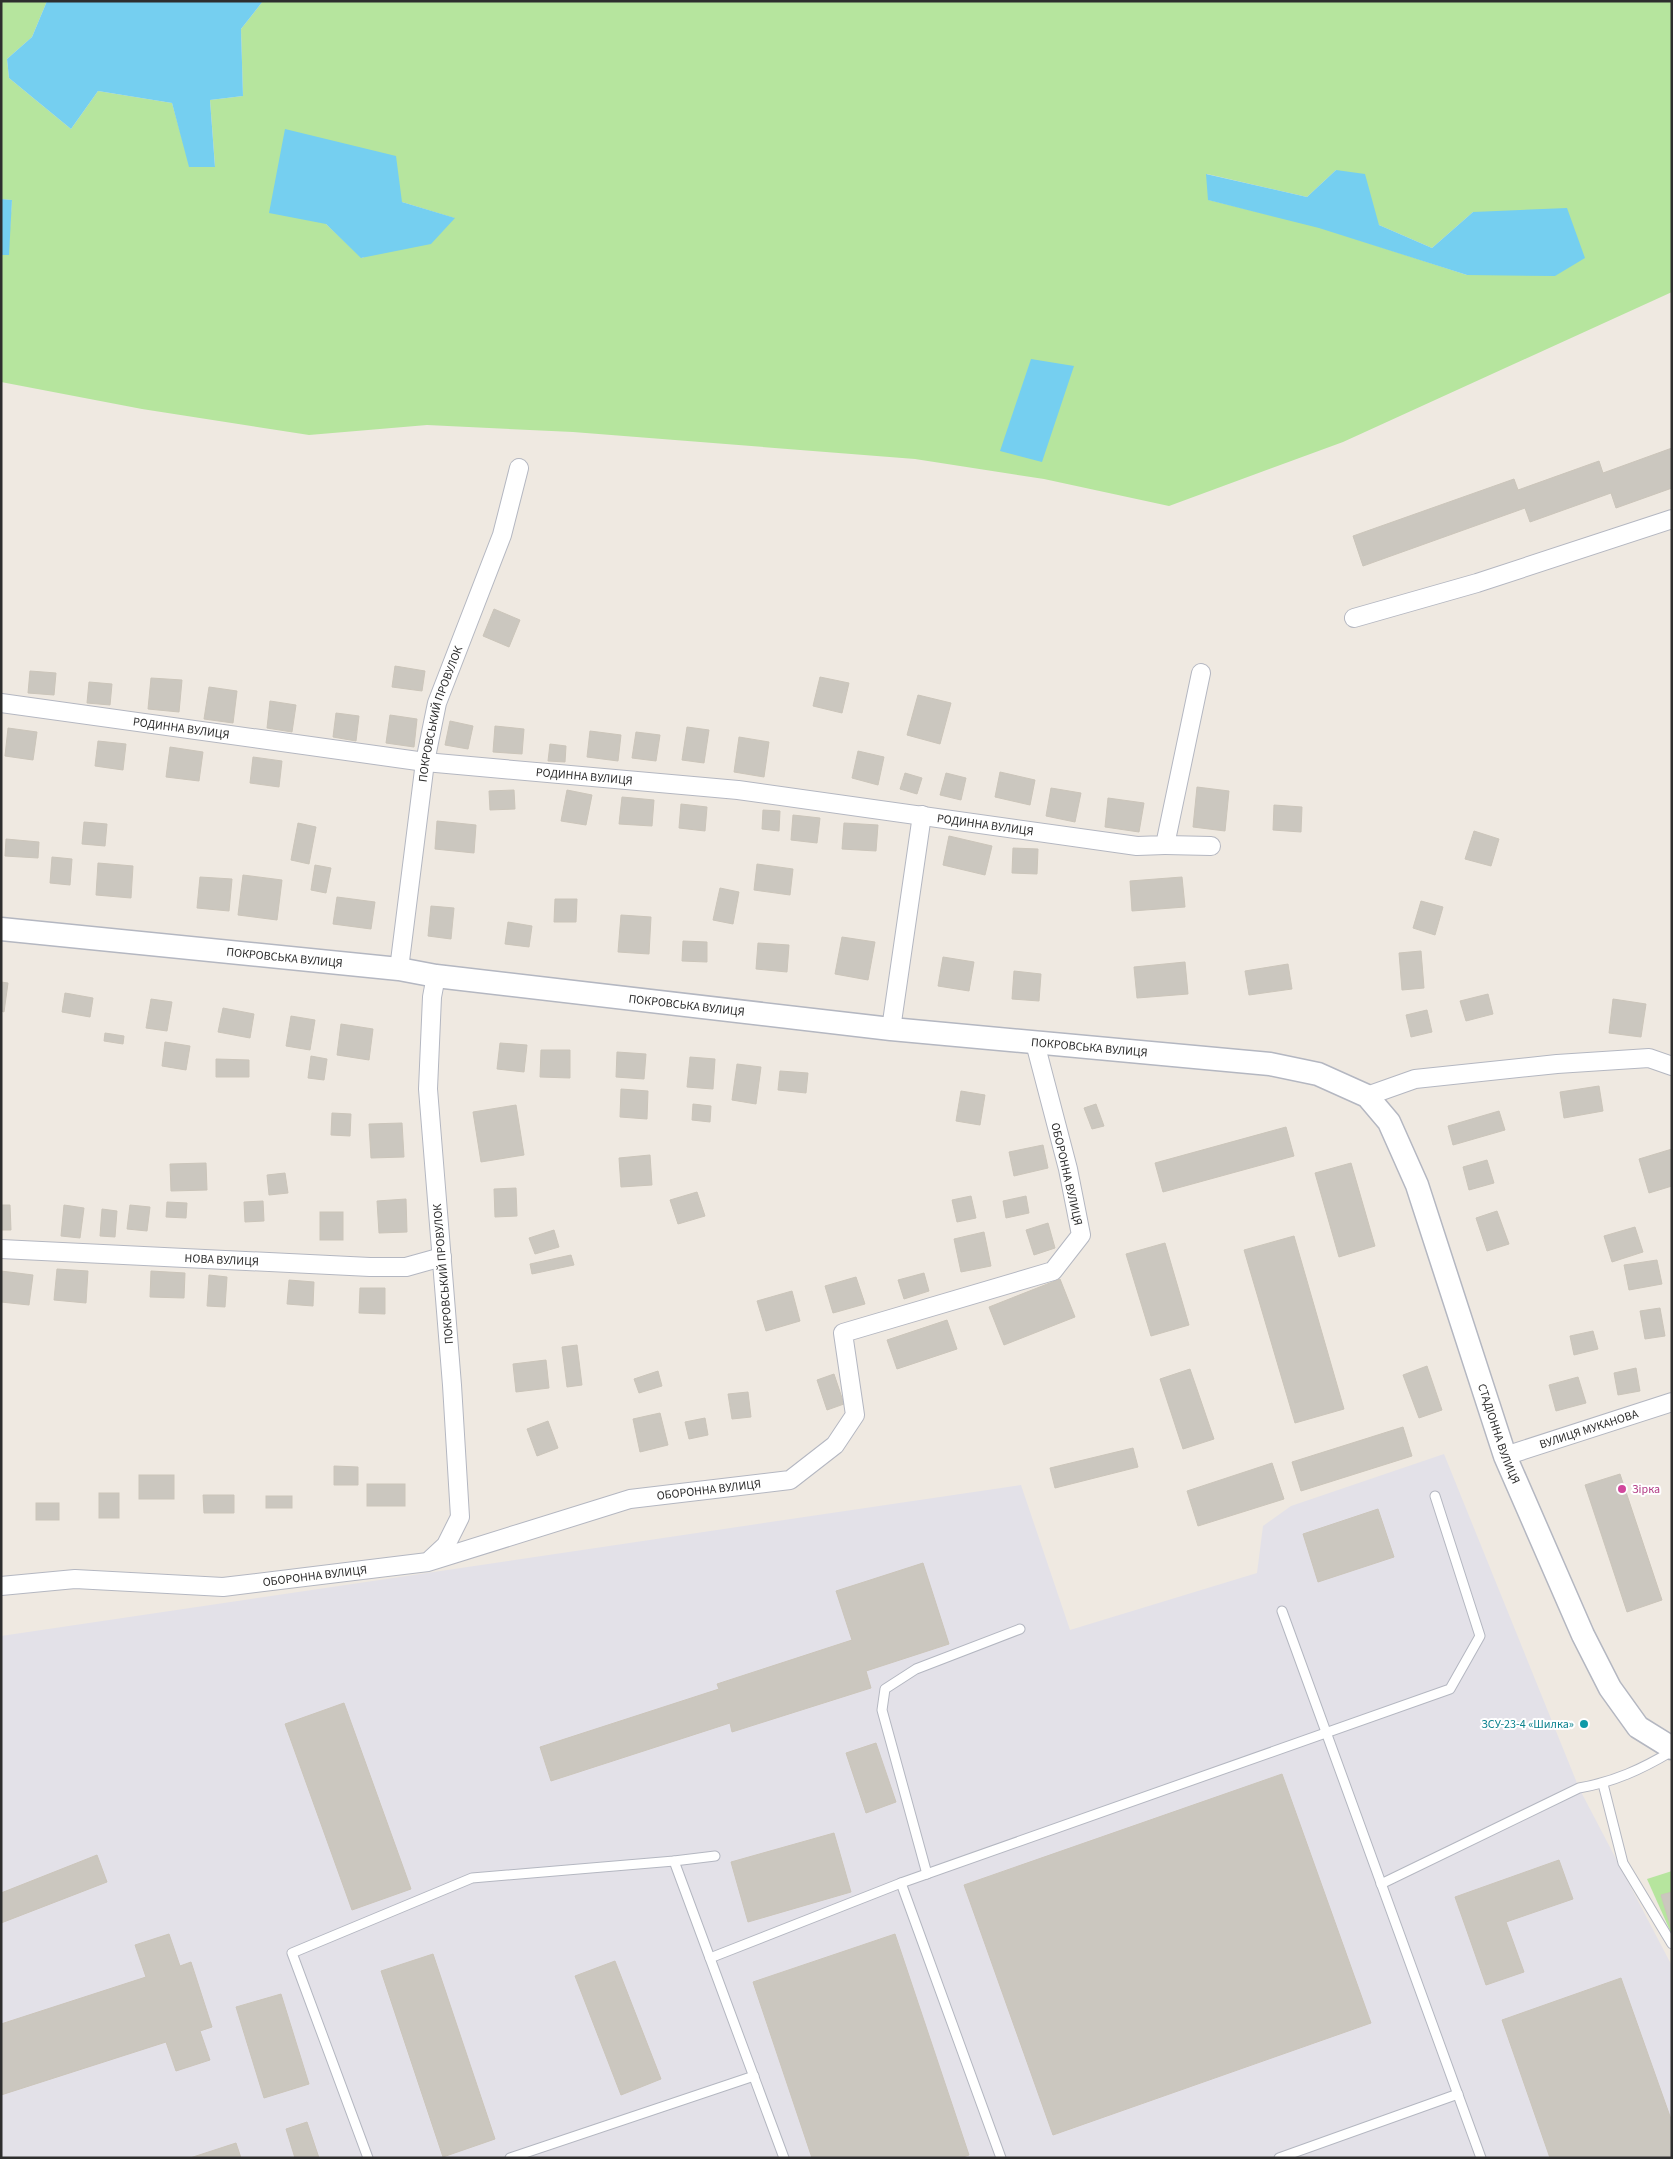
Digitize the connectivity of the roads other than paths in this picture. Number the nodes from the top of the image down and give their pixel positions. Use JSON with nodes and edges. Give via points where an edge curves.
{"nodes":[{"id":1,"x":519,"y":468,"type":"dead end"},
{"id":2,"x":1672,"y":520,"type":"edge"},
{"id":3,"x":1354,"y":618,"type":"dead end"},
{"id":4,"x":1201,"y":673,"type":"dead end"},
{"id":5,"x":1,"y":703,"type":"edge"},
{"id":6,"x":425,"y":762,"type":"junction"},
{"id":7,"x":922,"y":815,"type":"junction"},
{"id":8,"x":1166,"y":845,"type":"junction"},
{"id":9,"x":1211,"y":846,"type":"dead end"},
{"id":10,"x":1,"y":929,"type":"edge"},
{"id":11,"x":399,"y":969,"type":"junction"},
{"id":12,"x":436,"y":976,"type":"junction"},
{"id":13,"x":891,"y":1029,"type":"junction"},
{"id":14,"x":1035,"y":1043,"type":"junction"},
{"id":15,"x":1672,"y":1066,"type":"edge"},
{"id":16,"x":1367,"y":1096,"type":"junction"},
{"id":17,"x":1,"y":1249,"type":"edge"},
{"id":18,"x":442,"y":1257,"type":"junction"},
{"id":19,"x":1672,"y":1402,"type":"edge"},
{"id":20,"x":1505,"y":1456,"type":"junction"},
{"id":21,"x":1435,"y":1496,"type":"dead end"},
{"id":22,"x":428,"y":1562,"type":"junction"},
{"id":23,"x":1,"y":1586,"type":"edge"},
{"id":24,"x":1282,"y":1611,"type":"dead end"},
{"id":25,"x":1020,"y":1629,"type":"dead end"},
{"id":26,"x":1326,"y":1732,"type":"junction"},
{"id":27,"x":1672,"y":1749,"type":"edge"},
{"id":28,"x":1603,"y":1784,"type":"junction"},
{"id":29,"x":715,"y":1856,"type":"dead end"},
{"id":30,"x":674,"y":1861,"type":"junction"},
{"id":31,"x":927,"y":1874,"type":"junction"},
{"id":32,"x":901,"y":1883,"type":"junction"},
{"id":33,"x":1382,"y":1884,"type":"junction"},
{"id":34,"x":1672,"y":1944,"type":"edge"},
{"id":35,"x":710,"y":1958,"type":"junction"},
{"id":36,"x":754,"y":2076,"type":"junction"},
{"id":37,"x":1458,"y":2094,"type":"junction"},
{"id":38,"x":368,"y":2158,"type":"edge"},
{"id":39,"x":510,"y":2158,"type":"edge"},
{"id":40,"x":784,"y":2158,"type":"edge"},
{"id":41,"x":1001,"y":2158,"type":"edge"},
{"id":42,"x":1279,"y":2158,"type":"edge"},
{"id":43,"x":1481,"y":2158,"type":"edge"}],
"edges":[{"from":1,"to":6,"type":"street","name":"ПОКРОВСЬКИЙ ПРОВУЛОК","via":[[502,535],[437,703]]},
{"from":2,"to":3,"type":"street","via":[[1477,583]]},
{"from":4,"to":8,"type":"street"},
{"from":5,"to":6,"type":"street","name":"РОДИННА ВУЛИЦЯ"},
{"from":6,"to":7,"type":"street","name":"РОДИННА ВУЛИЦЯ","via":[[738,790]]},
{"from":6,"to":11,"type":"street","name":"ПОКРОВСЬКИЙ ПРОВУЛОК"},
{"from":7,"to":8,"type":"street","name":"РОДИННА ВУЛИЦЯ","via":[[1137,846]]},
{"from":7,"to":13,"type":"street"},
{"from":8,"to":9,"type":"street","name":"РОДИННА ВУЛИЦЯ"},
{"from":10,"to":11,"type":"street","name":"ПОКРОВСЬКА ВУЛИЦЯ"},
{"from":11,"to":12,"type":"street","name":"ПОКРОВСЬКА ВУЛИЦЯ"},
{"from":12,"to":13,"type":"street","name":"ПОКРОВСЬКА ВУЛИЦЯ"},
{"from":12,"to":18,"type":"street","name":"ПОКРОВСЬКИЙ ПРОВУЛОК","via":[[432,997],[428,1089]]},
{"from":13,"to":14,"type":"street","name":"ПОКРОВСЬКА ВУЛИЦЯ"},
{"from":14,"to":16,"type":"street","name":"ПОКРОВСЬКА ВУЛИЦЯ","via":[[1270,1064],[1318,1074]]},
{"from":14,"to":22,"type":"street","name":"ОБОРОННА ВУЛИЦЯ","via":[[1068,1169],[1081,1235],[1053,1271],[843,1333],[855,1415],[835,1446],[790,1480],[630,1499]]},
{"from":15,"to":16,"type":"street","via":[[1649,1058],[1557,1064],[1415,1079]]},
{"from":16,"to":20,"type":"street","name":"СТАДІОННА ВУЛИЦЯ","via":[[1388,1122],[1417,1185]]},
{"from":17,"to":18,"type":"street","name":"НОВА ВУЛИЦЯ","via":[[370,1267],[406,1267]]},
{"from":18,"to":22,"type":"street","name":"ПОКРОВСЬКИЙ ПРОВУЛОК","via":[[460,1517],[446,1545]]},
{"from":19,"to":20,"type":"street","name":"ВУЛИЦЯ МУКАНОВА"},
{"from":20,"to":27,"type":"street","name":"СТАДІОННА ВУЛИЦЯ","via":[[1583,1635],[1610,1688],[1638,1727]]},
{"from":21,"to":26,"type":"lane","via":[[1480,1636],[1450,1689]]},
{"from":22,"to":23,"type":"street","name":"ОБОРОННА ВУЛИЦЯ","via":[[223,1587],[75,1579]]},
{"from":24,"to":26,"type":"lane"},
{"from":25,"to":31,"type":"lane","via":[[916,1669],[885,1689],[882,1710]]},
{"from":26,"to":31,"type":"lane"},
{"from":26,"to":33,"type":"lane"},
{"from":27,"to":28,"type":"lane","via":[[1644,1768]]},
{"from":28,"to":33,"type":"lane","via":[[1579,1788]]},
{"from":28,"to":34,"type":"lane","via":[[1623,1862]]},
{"from":29,"to":30,"type":"lane"},
{"from":30,"to":35,"type":"lane"},
{"from":30,"to":38,"type":"lane","via":[[472,1878],[292,1953]]},
{"from":31,"to":32,"type":"lane"},
{"from":32,"to":35,"type":"lane"},
{"from":32,"to":41,"type":"lane"},
{"from":33,"to":37,"type":"lane"},
{"from":35,"to":36,"type":"lane"},
{"from":36,"to":39,"type":"lane"},
{"from":36,"to":40,"type":"lane"},
{"from":37,"to":42,"type":"lane"},
{"from":37,"to":43,"type":"lane"}]}
